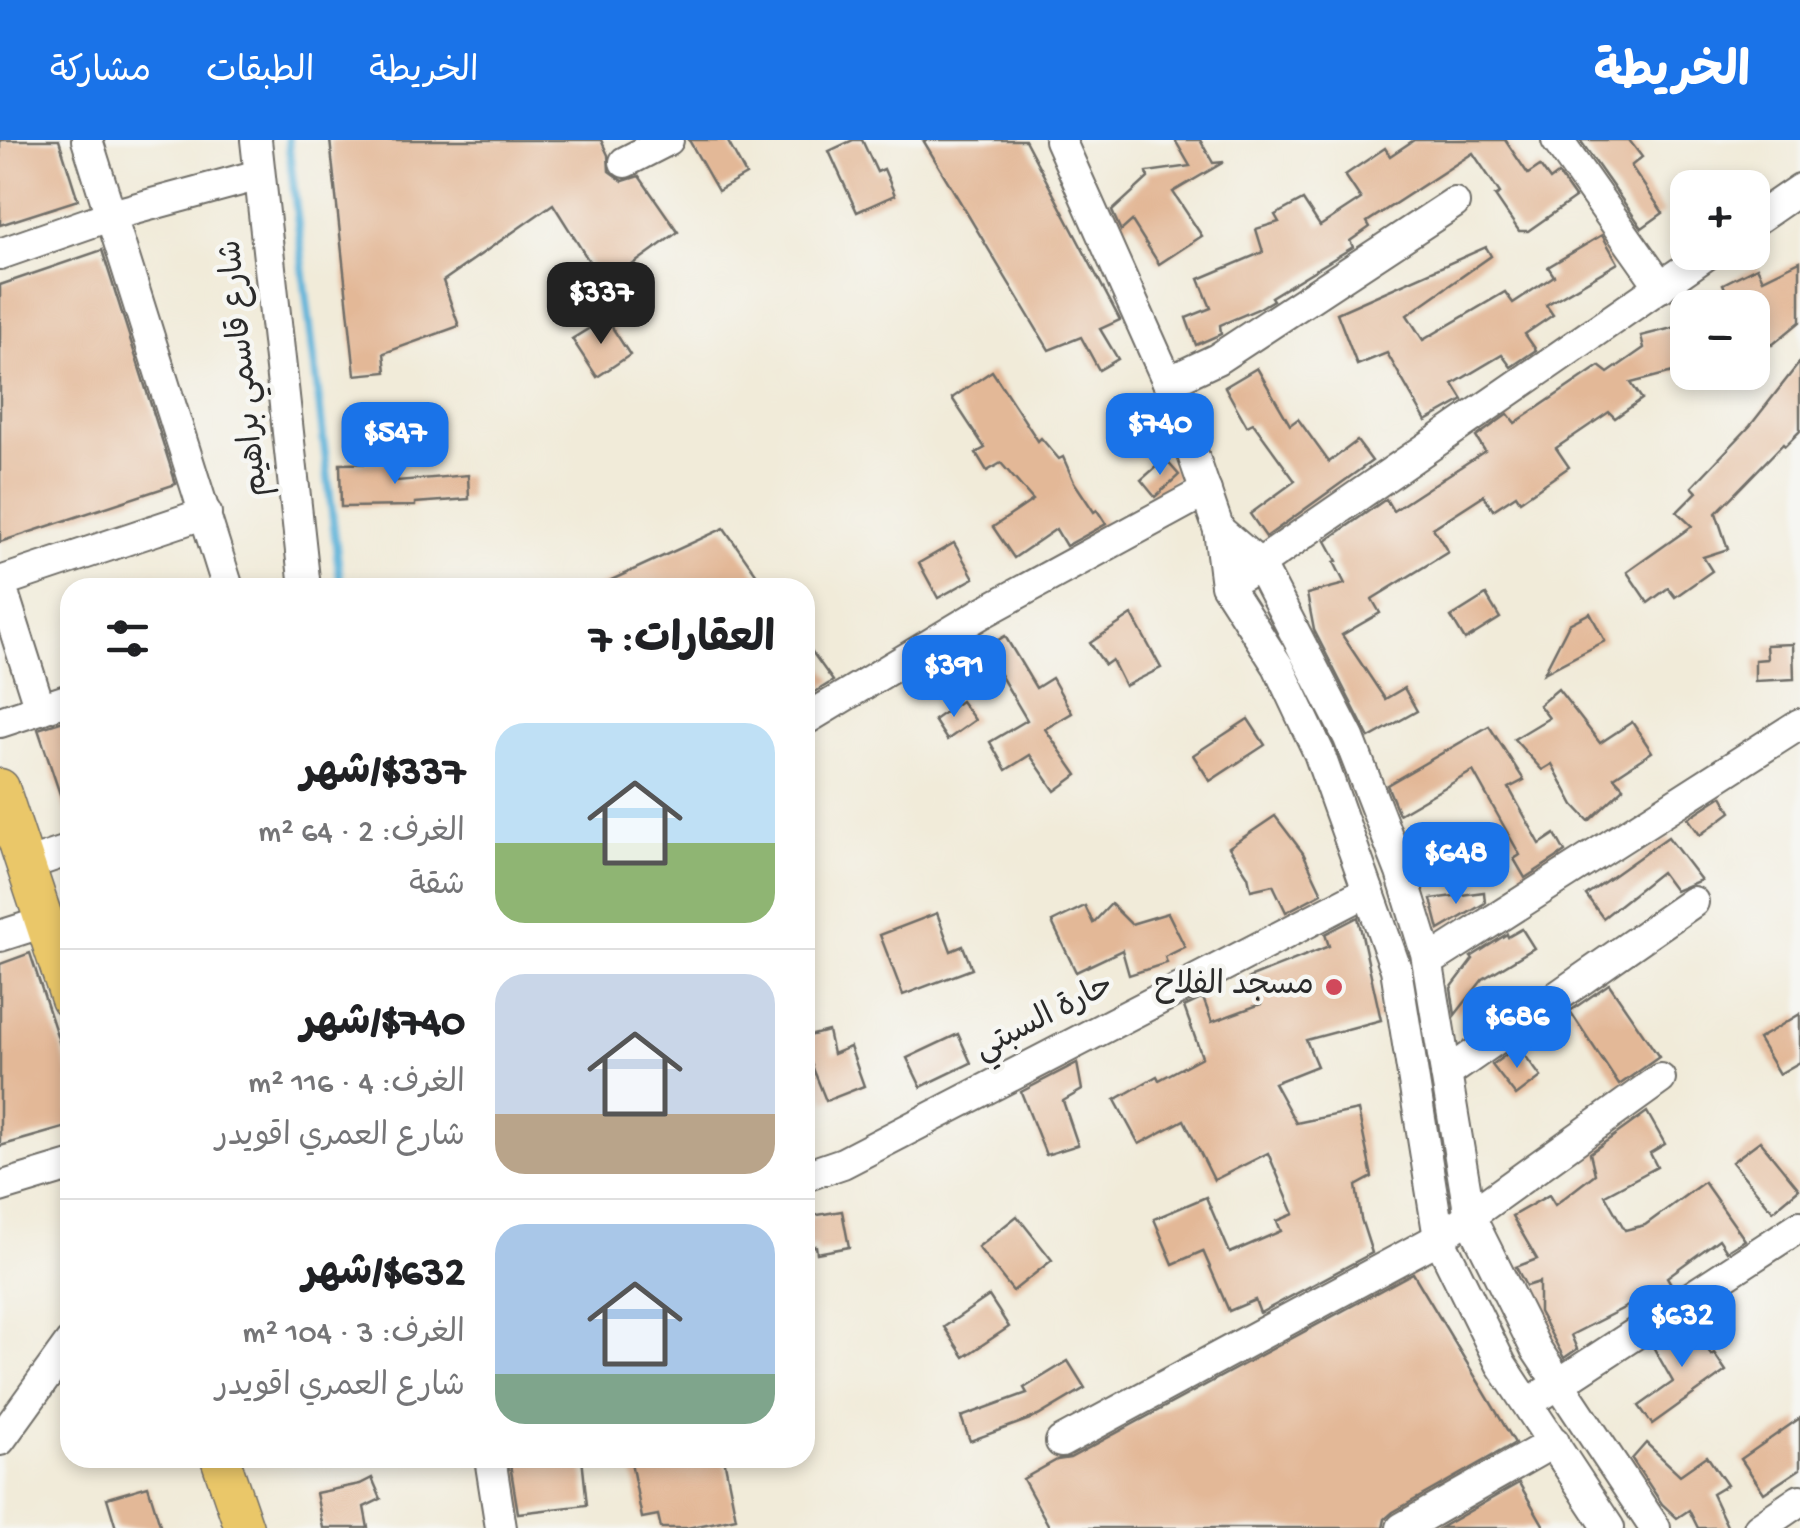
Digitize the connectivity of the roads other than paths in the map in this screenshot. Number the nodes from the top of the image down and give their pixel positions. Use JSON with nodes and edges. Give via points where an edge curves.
{"nodes":[{"id":1,"x":88,"y":140,"type":"edge"},
{"id":2,"x":256,"y":140,"type":"edge"},
{"id":3,"x":668,"y":140,"type":"edge"},
{"id":4,"x":1060,"y":140,"type":"edge"},
{"id":5,"x":1557,"y":140,"type":"edge"},
{"id":6,"x":625,"y":162,"type":"dead end"},
{"id":7,"x":259,"y":175,"type":"junction"},
{"id":8,"x":1800,"y":188,"type":"edge"},
{"id":9,"x":1454,"y":203,"type":"dead end"},
{"id":10,"x":1770,"y":209,"type":"edge"},
{"id":11,"x":112,"y":215,"type":"junction"},
{"id":12,"x":0,"y":254,"type":"edge"},
{"id":13,"x":1685,"y":270,"type":"edge"},
{"id":14,"x":1661,"y":287,"type":"junction"},
{"id":15,"x":1168,"y":382,"type":"junction"},
{"id":16,"x":1206,"y":491,"type":"junction"},
{"id":17,"x":206,"y":513,"type":"junction"},
{"id":18,"x":1219,"y":530,"type":"junction"},
{"id":19,"x":1260,"y":565,"type":"junction"},
{"id":20,"x":225,"y":578,"type":"edge"},
{"id":21,"x":304,"y":578,"type":"edge"},
{"id":22,"x":0,"y":583,"type":"edge"},
{"id":23,"x":1226,"y":585,"type":"junction"},
{"id":24,"x":60,"y":702,"type":"edge"},
{"id":25,"x":40,"y":709,"type":"junction"},
{"id":26,"x":815,"y":714,"type":"edge"},
{"id":27,"x":0,"y":722,"type":"edge"},
{"id":28,"x":1800,"y":724,"type":"edge"},
{"id":29,"x":2,"y":798,"type":"edge"},
{"id":30,"x":60,"y":854,"type":"edge"},
{"id":31,"x":26,"y":866,"type":"junction"},
{"id":32,"x":1368,"y":890,"type":"junction"},
{"id":33,"x":1693,"y":902,"type":"dead end"},
{"id":34,"x":44,"y":922,"type":"junction"},
{"id":35,"x":0,"y":936,"type":"edge"},
{"id":36,"x":60,"y":962,"type":"edge"},
{"id":37,"x":1428,"y":962,"type":"junction"},
{"id":38,"x":1446,"y":1074,"type":"junction"},
{"id":39,"x":1660,"y":1080,"type":"dead end"},
{"id":40,"x":60,"y":1169,"type":"edge"},
{"id":41,"x":815,"y":1173,"type":"edge"},
{"id":42,"x":0,"y":1187,"type":"edge"},
{"id":43,"x":1470,"y":1218,"type":"junction"},
{"id":44,"x":1800,"y":1226,"type":"edge"},
{"id":45,"x":1439,"y":1238,"type":"junction"},
{"id":46,"x":60,"y":1358,"type":"edge"},
{"id":47,"x":1559,"y":1384,"type":"junction"},
{"id":48,"x":1527,"y":1403,"type":"junction"},
{"id":49,"x":0,"y":1440,"type":"edge"},
{"id":50,"x":1061,"y":1442,"type":"dead end"},
{"id":51,"x":1554,"y":1442,"type":"junction"},
{"id":52,"x":223,"y":1468,"type":"edge"},
{"id":53,"x":492,"y":1468,"type":"edge"},
{"id":54,"x":1800,"y":1500,"type":"edge"},
{"id":55,"x":244,"y":1528,"type":"edge"},
{"id":56,"x":502,"y":1528,"type":"edge"},
{"id":57,"x":1402,"y":1528,"type":"edge"},
{"id":58,"x":1610,"y":1528,"type":"edge"},
{"id":59,"x":1654,"y":1528,"type":"edge"},
{"id":60,"x":1759,"y":1528,"type":"edge"}],
"edges":[{"from":1,"to":11,"type":"street"},
{"from":2,"to":7,"type":"street","name":"شارع قاسمي براهيم"},
{"from":3,"to":6,"type":"street"},
{"from":4,"to":15,"type":"street"},
{"from":5,"to":14,"type":"street"},
{"from":7,"to":11,"type":"street"},
{"from":7,"to":21,"type":"street","name":"شارع قاسمي براهيم"},
{"from":8,"to":10,"type":"street"},
{"from":9,"to":15,"type":"street","via":[[1217,359]]},
{"from":11,"to":12,"type":"street"},
{"from":11,"to":17,"type":"street"},
{"from":13,"to":14,"type":"street"},
{"from":14,"to":19,"type":"street"},
{"from":15,"to":16,"type":"street"},
{"from":16,"to":18,"type":"street"},
{"from":16,"to":26,"type":"street"},
{"from":17,"to":20,"type":"street"},
{"from":17,"to":22,"type":"street"},
{"from":18,"to":19,"type":"street"},
{"from":18,"to":23,"type":"street"},
{"from":19,"to":23,"type":"street"},
{"from":19,"to":37,"type":"street","via":[[1349,738]]},
{"from":22,"to":25,"type":"street"},
{"from":23,"to":32,"type":"street","via":[[1278,666],[1320,753]]},
{"from":24,"to":25,"type":"street"},
{"from":25,"to":27,"type":"street"},
{"from":28,"to":37,"type":"street"},
{"from":29,"to":31,"type":"main road"},
{"from":30,"to":31,"type":"street"},
{"from":31,"to":34,"type":"main road"},
{"from":32,"to":41,"type":"street","name":"حارة السبتي"},
{"from":32,"to":45,"type":"street","via":[[1396,969]]},
{"from":33,"to":38,"type":"street"},
{"from":34,"to":35,"type":"street"},
{"from":34,"to":36,"type":"main road"},
{"from":37,"to":38,"type":"street"},
{"from":38,"to":43,"type":"street"},
{"from":39,"to":43,"type":"street"},
{"from":40,"to":42,"type":"street"},
{"from":43,"to":45,"type":"street"},
{"from":43,"to":47,"type":"street"},
{"from":44,"to":47,"type":"street"},
{"from":45,"to":48,"type":"street"},
{"from":45,"to":50,"type":"street"},
{"from":46,"to":49,"type":"street"},
{"from":47,"to":48,"type":"street"},
{"from":47,"to":59,"type":"street"},
{"from":48,"to":51,"type":"street"},
{"from":51,"to":57,"type":"street"},
{"from":51,"to":58,"type":"street"},
{"from":52,"to":55,"type":"main road"},
{"from":53,"to":56,"type":"street"},
{"from":54,"to":60,"type":"street"}]}
